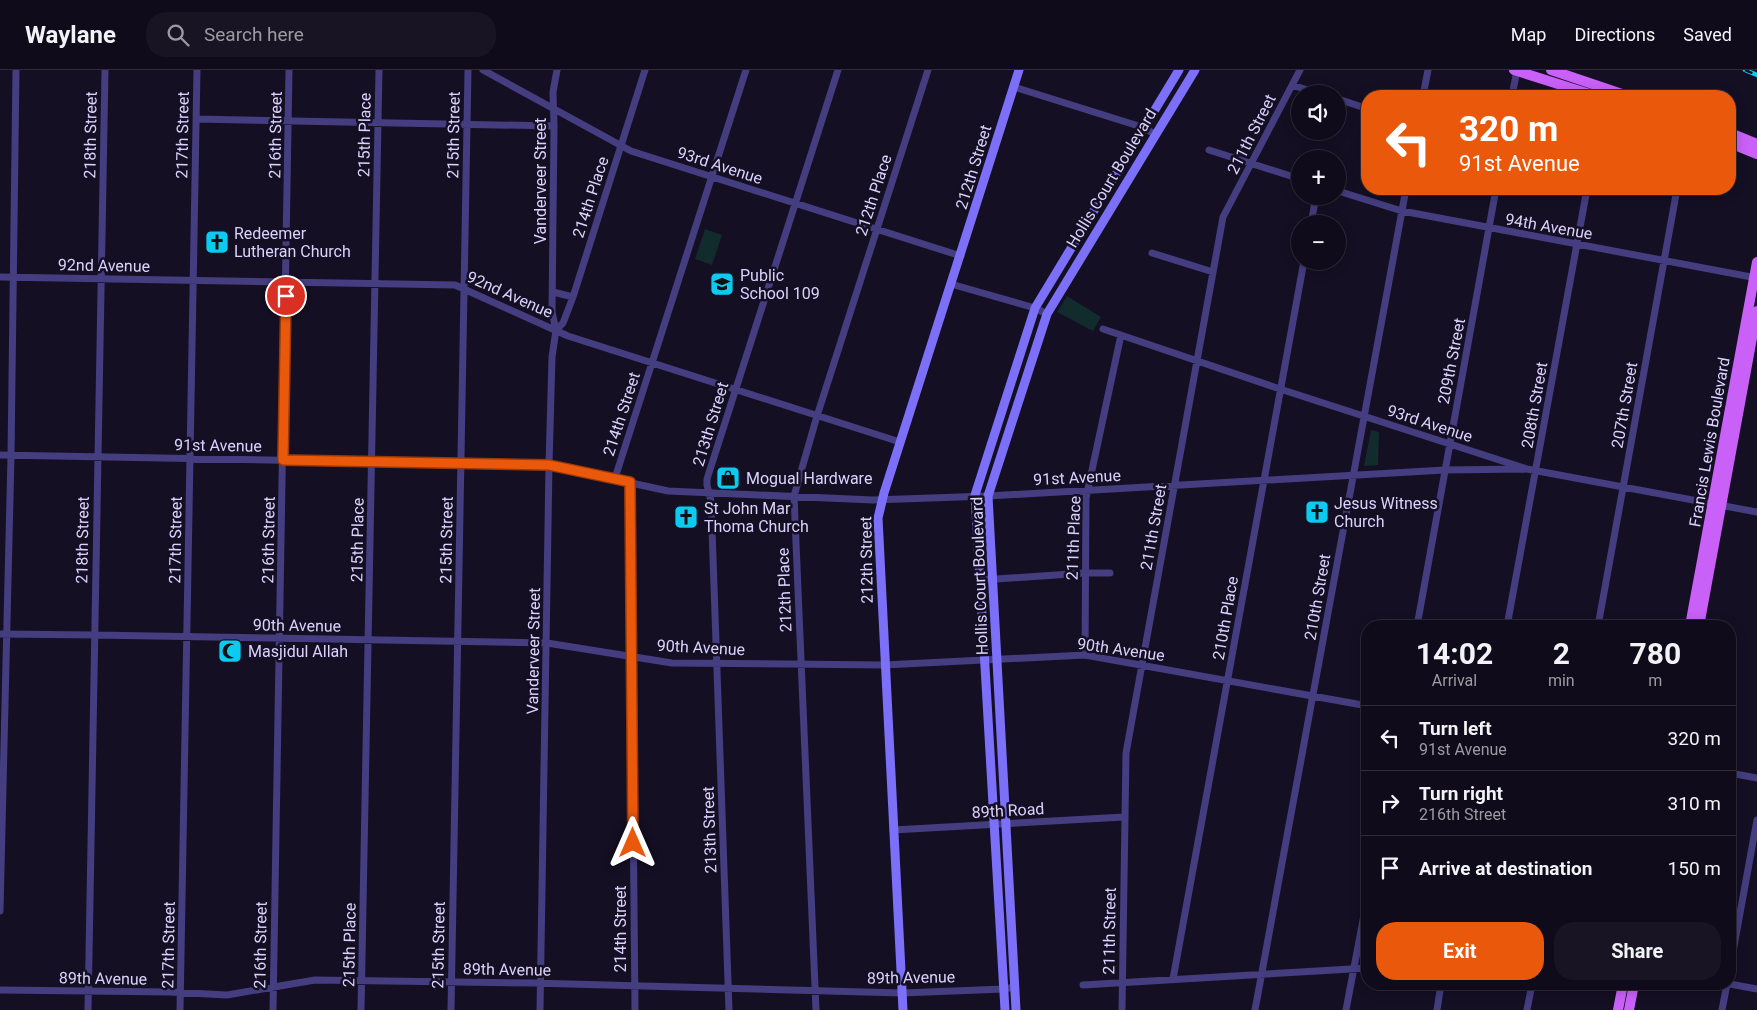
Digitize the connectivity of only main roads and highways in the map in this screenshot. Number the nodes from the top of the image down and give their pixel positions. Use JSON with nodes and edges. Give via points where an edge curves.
{"nodes":[{"id":1,"x":1019,"y":70,"type":"edge"},
{"id":2,"x":1179,"y":70,"type":"edge"},
{"id":3,"x":1195,"y":70,"type":"edge"},
{"id":4,"x":1516,"y":70,"type":"edge"},
{"id":5,"x":1551,"y":70,"type":"edge"},
{"id":6,"x":1170,"y":85,"type":"junction"},
{"id":7,"x":1578,"y":90,"type":"edge"},
{"id":8,"x":1598,"y":90,"type":"edge"},
{"id":9,"x":1182,"y":92,"type":"junction"},
{"id":10,"x":1736,"y":135,"type":"edge"},
{"id":11,"x":1757,"y":144,"type":"edge"},
{"id":12,"x":1736,"y":145,"type":"edge"},
{"id":13,"x":1757,"y":154,"type":"edge"},
{"id":14,"x":1105,"y":190,"type":"junction"},
{"id":15,"x":1118,"y":198,"type":"junction"},
{"id":16,"x":1069,"y":251,"type":"junction"},
{"id":17,"x":1082,"y":257,"type":"junction"},
{"id":18,"x":1757,"y":262,"type":"edge"},
{"id":19,"x":1756,"y":278,"type":"edge"},
{"id":20,"x":1757,"y":311,"type":"edge"},
{"id":21,"x":1015,"y":372,"type":"junction"},
{"id":22,"x":1027,"y":376,"type":"junction"},
{"id":23,"x":994,"y":436,"type":"junction"},
{"id":24,"x":1006,"y":439,"type":"junction"},
{"id":25,"x":1717,"y":504,"type":"junction"},
{"id":26,"x":1691,"y":620,"type":"edge"},
{"id":27,"x":1700,"y":620,"type":"edge"},
{"id":28,"x":999,"y":717,"type":"junction"},
{"id":29,"x":989,"y":718,"type":"junction"},
{"id":30,"x":1002,"y":766,"type":"junction"},
{"id":31,"x":992,"y":768,"type":"junction"},
{"id":32,"x":1009,"y":885,"type":"junction"},
{"id":33,"x":998,"y":886,"type":"junction"},
{"id":34,"x":1011,"y":931,"type":"junction"},
{"id":35,"x":1001,"y":933,"type":"junction"},
{"id":36,"x":1622,"y":990,"type":"edge"},
{"id":37,"x":1633,"y":990,"type":"edge"},
{"id":38,"x":903,"y":1010,"type":"edge"},
{"id":39,"x":1005,"y":1010,"type":"edge"},
{"id":40,"x":1016,"y":1010,"type":"edge"},
{"id":41,"x":1618,"y":1010,"type":"edge"},
{"id":42,"x":1629,"y":1010,"type":"edge"}],
"edges":[{"from":1,"to":38,"type":"main road","name":"212th Street","via":[[878,518]]},
{"from":2,"to":6,"type":"main road","name":"Hollis Court Boulevard"},
{"from":3,"to":9,"type":"main road","name":"Hollis Court Boulevard"},
{"from":4,"to":7,"type":"main road"},
{"from":5,"to":8,"type":"main road"},
{"from":6,"to":9,"type":"main road"},
{"from":6,"to":14,"type":"main road","name":"Hollis Court Boulevard"},
{"from":9,"to":15,"type":"main road","name":"Hollis Court Boulevard"},
{"from":10,"to":11,"type":"main road"},
{"from":12,"to":13,"type":"main road"},
{"from":14,"to":15,"type":"main road"},
{"from":14,"to":16,"type":"main road","name":"Hollis Court Boulevard"},
{"from":15,"to":17,"type":"main road","name":"Hollis Court Boulevard"},
{"from":16,"to":17,"type":"main road"},
{"from":16,"to":21,"type":"main road","name":"Hollis Court Boulevard","via":[[1035,308]]},
{"from":17,"to":22,"type":"main road","name":"Hollis Court Boulevard","via":[[1047,314]]},
{"from":18,"to":19,"type":"main road","name":"Francis Lewis Boulevard"},
{"from":19,"to":25,"type":"main road","name":"Francis Lewis Boulevard"},
{"from":20,"to":25,"type":"main road","name":"Francis Lewis Boulevard"},
{"from":21,"to":22,"type":"main road"},
{"from":21,"to":23,"type":"main road","name":"Hollis Court Boulevard"},
{"from":22,"to":24,"type":"main road","name":"Hollis Court Boulevard"},
{"from":23,"to":24,"type":"main road"},
{"from":23,"to":29,"type":"main road","name":"Hollis Court Boulevard","via":[[975,495]]},
{"from":24,"to":28,"type":"main road","name":"Hollis Court Boulevard","via":[[988,496]]},
{"from":25,"to":26,"type":"main road","name":"Francis Lewis Boulevard"},
{"from":25,"to":27,"type":"main road","name":"Francis Lewis Boulevard"},
{"from":28,"to":29,"type":"main road"},
{"from":28,"to":30,"type":"main road","name":"Hollis Court Boulevard"},
{"from":29,"to":31,"type":"main road","name":"Hollis Court Boulevard"},
{"from":30,"to":31,"type":"main road"},
{"from":30,"to":32,"type":"main road","name":"Hollis Court Boulevard"},
{"from":31,"to":33,"type":"main road","name":"Hollis Court Boulevard"},
{"from":32,"to":33,"type":"main road"},
{"from":32,"to":34,"type":"main road","name":"Hollis Court Boulevard"},
{"from":33,"to":35,"type":"main road","name":"Hollis Court Boulevard"},
{"from":34,"to":35,"type":"main road"},
{"from":34,"to":40,"type":"main road","name":"Hollis Court Boulevard"},
{"from":35,"to":39,"type":"main road","name":"Hollis Court Boulevard"},
{"from":36,"to":41,"type":"main road"},
{"from":37,"to":42,"type":"main road"}]}
